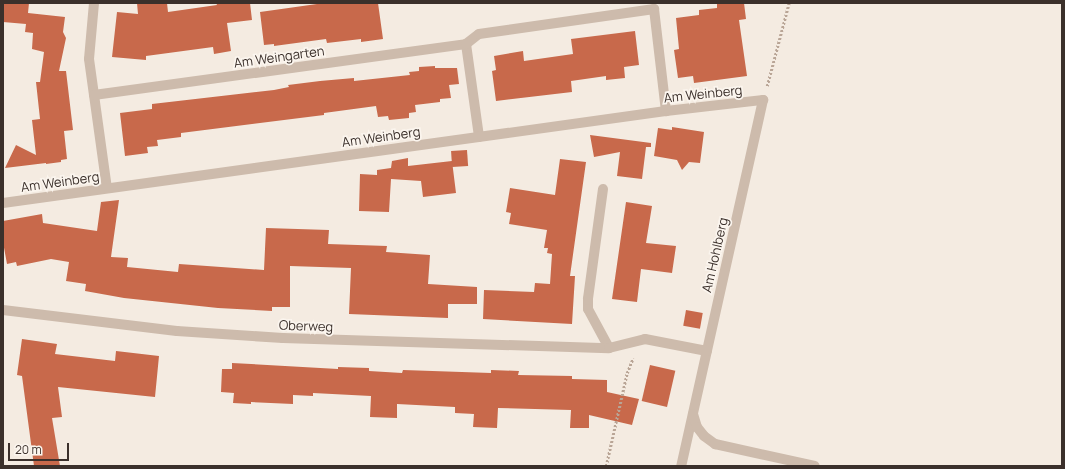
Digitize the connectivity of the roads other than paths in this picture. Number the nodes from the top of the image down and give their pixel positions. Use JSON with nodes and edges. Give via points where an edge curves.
{"nodes":[{"id":1,"x":94,"y":3,"type":"edge"},
{"id":2,"x":654,"y":6,"type":"edge"},
{"id":3,"x":466,"y":44,"type":"junction"},
{"id":4,"x":94,"y":95,"type":"junction"},
{"id":5,"x":763,"y":100,"type":"joint"},
{"id":6,"x":666,"y":111,"type":"junction"},
{"id":7,"x":479,"y":137,"type":"junction"},
{"id":8,"x":107,"y":188,"type":"junction"},
{"id":9,"x":603,"y":189,"type":"dead end"},
{"id":10,"x":3,"y":203,"type":"edge"},
{"id":11,"x":3,"y":310,"type":"edge"},
{"id":12,"x":609,"y":348,"type":"junction"},
{"id":13,"x":707,"y":351,"type":"junction"},
{"id":14,"x":693,"y":414,"type":"junction"},
{"id":15,"x":681,"y":466,"type":"edge"},
{"id":16,"x":814,"y":466,"type":"edge"}],
"edges":[{"from":1,"to":4,"type":"street","via":[[89,59]]},
{"from":2,"to":3,"type":"street","name":"Am Weingarten","via":[[479,34]]},
{"from":2,"to":6,"type":"street","name":"Am Weingarten"},
{"from":3,"to":4,"type":"street","name":"Am Weingarten"},
{"from":3,"to":7,"type":"street"},
{"from":4,"to":8,"type":"street"},
{"from":5,"to":6,"type":"street","name":"Am Weinberg"},
{"from":5,"to":13,"type":"street","name":"Am Hohlberg"},
{"from":6,"to":7,"type":"street","name":"Am Weinberg"},
{"from":7,"to":8,"type":"street","name":"Am Weinberg"},
{"from":8,"to":10,"type":"street","name":"Am Weinberg"},
{"from":9,"to":12,"type":"street","via":[[588,309]]},
{"from":11,"to":12,"type":"street","name":"Oberweg","via":[[177,331],[283,338]]},
{"from":12,"to":13,"type":"street","name":"Oberweg","via":[[645,339]]},
{"from":13,"to":14,"type":"street","name":"Am Hohlberg"},
{"from":14,"to":15,"type":"street","name":"Am Hohlberg"},
{"from":14,"to":16,"type":"street","via":[[697,427],[715,444]]}]}
